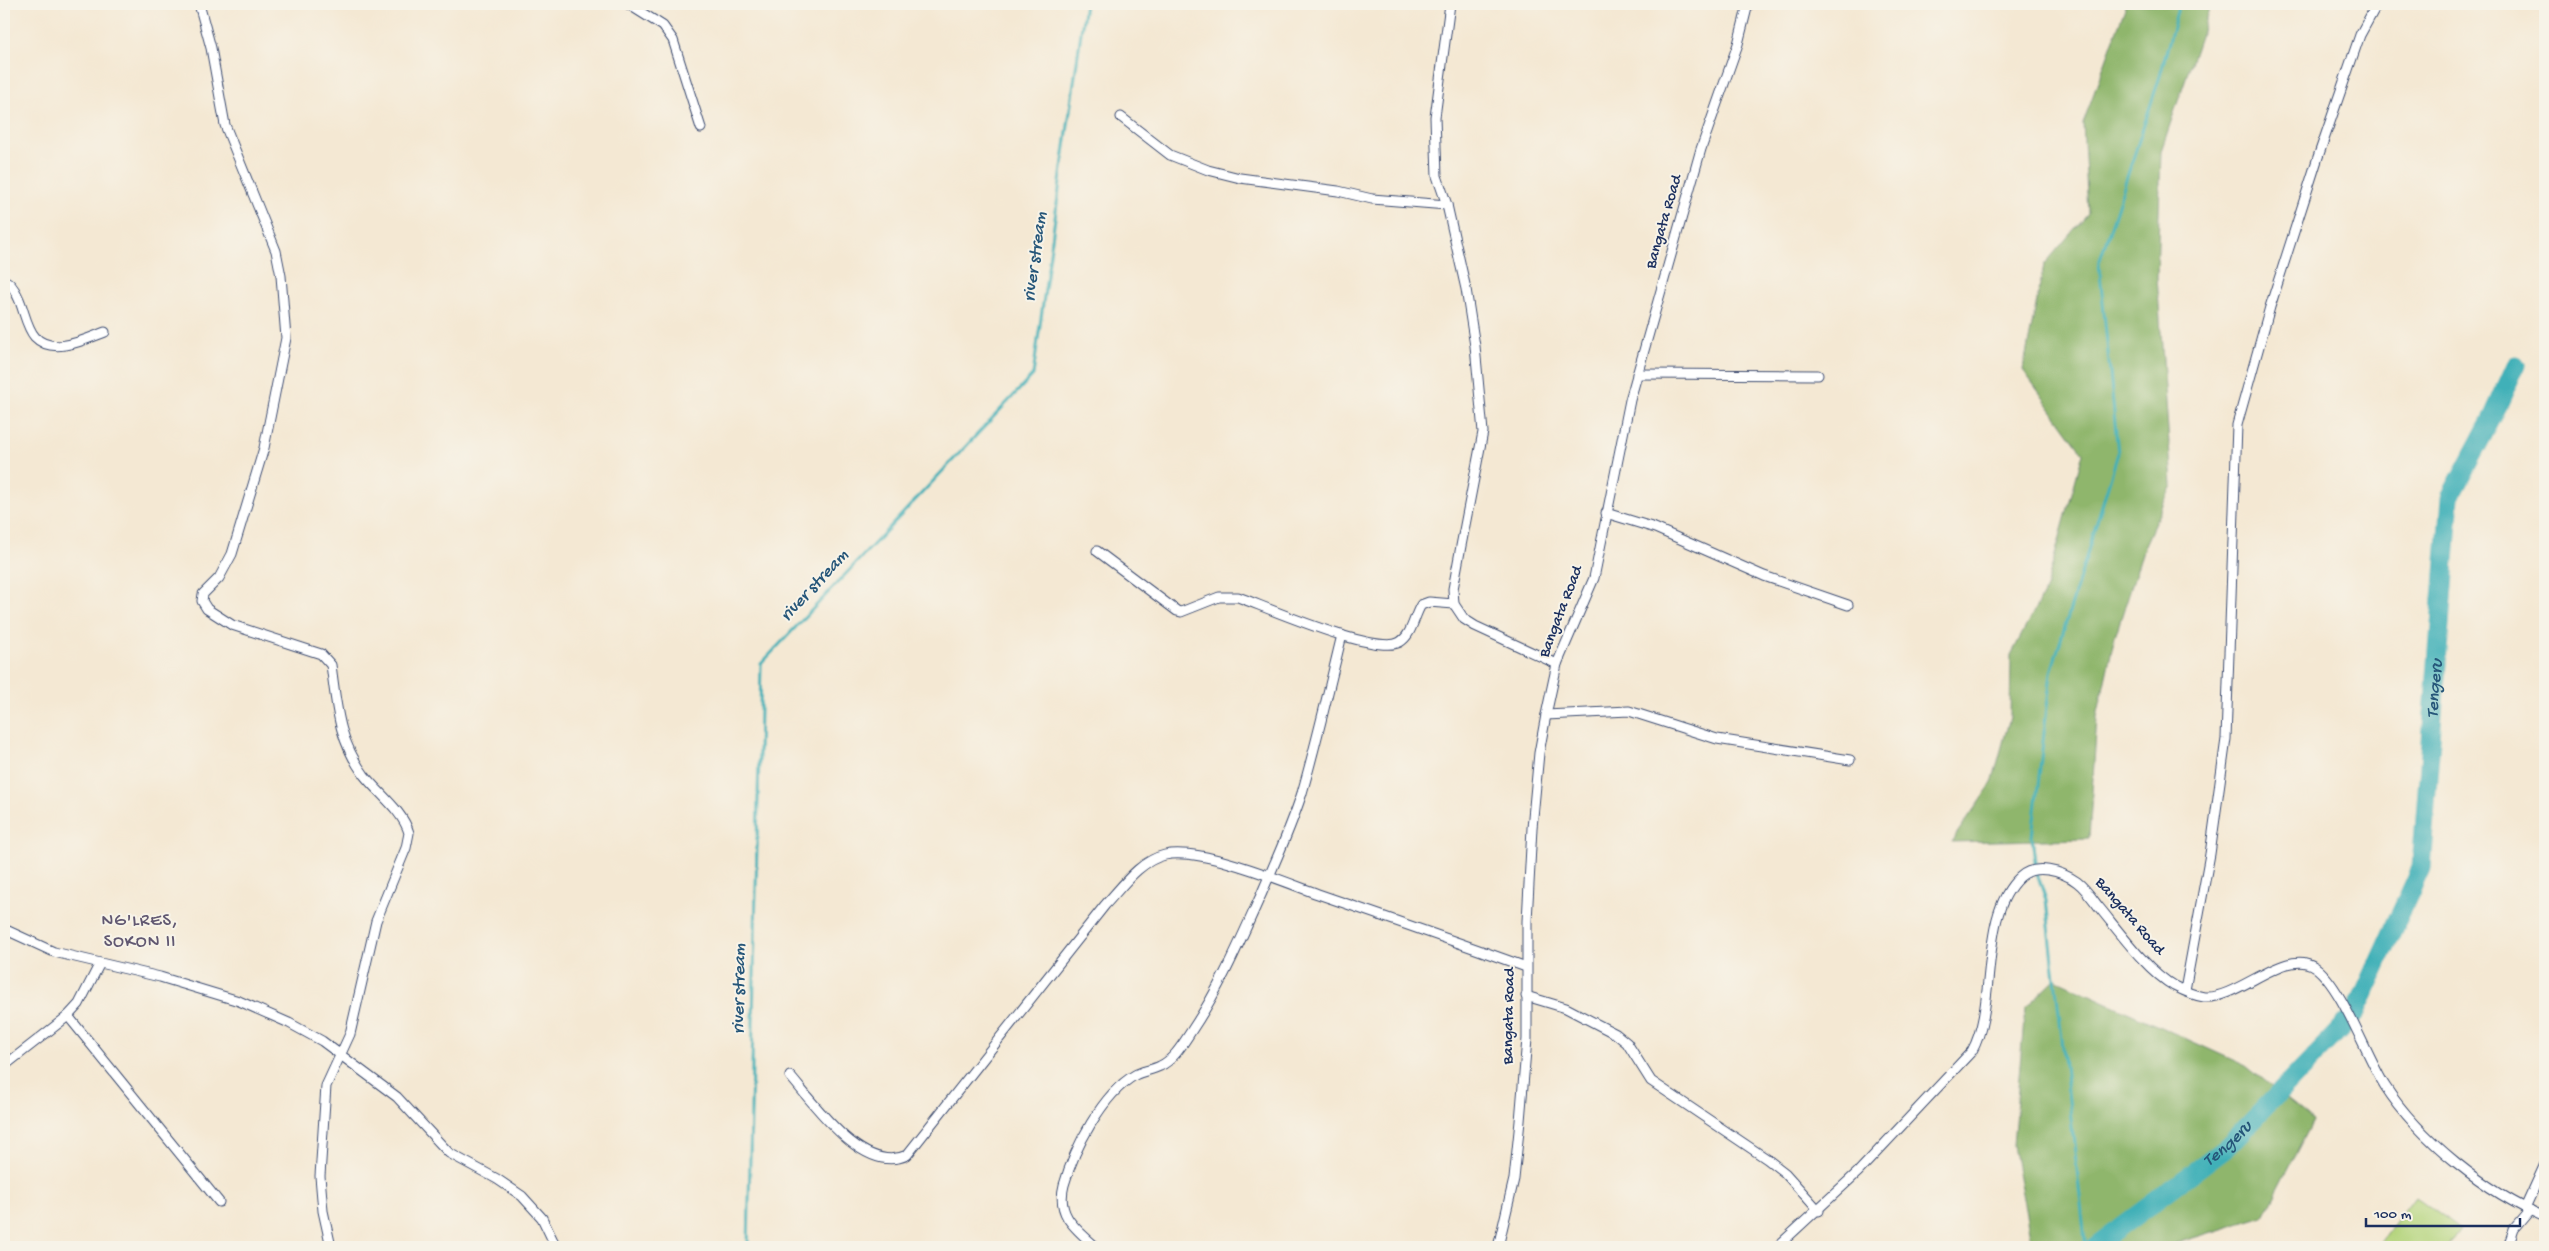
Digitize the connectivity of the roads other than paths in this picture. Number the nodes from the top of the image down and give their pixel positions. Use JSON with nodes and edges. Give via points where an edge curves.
{"nodes":[{"id":1,"x":199,"y":4,"type":"edge"},
{"id":2,"x":628,"y":4,"type":"edge"},
{"id":3,"x":1450,"y":4,"type":"edge"},
{"id":4,"x":1748,"y":4,"type":"edge"},
{"id":5,"x":2377,"y":4,"type":"edge"},
{"id":6,"x":1121,"y":117,"type":"dead end"},
{"id":7,"x":701,"y":128,"type":"dead end"},
{"id":8,"x":1447,"y":206,"type":"junction"},
{"id":9,"x":4,"y":280,"type":"edge"},
{"id":10,"x":106,"y":332,"type":"dead end"},
{"id":11,"x":1638,"y":374,"type":"junction"},
{"id":12,"x":1818,"y":376,"type":"dead end"},
{"id":13,"x":1606,"y":513,"type":"junction"},
{"id":14,"x":1097,"y":550,"type":"dead end"},
{"id":15,"x":1454,"y":604,"type":"junction"},
{"id":16,"x":1848,"y":605,"type":"dead end"},
{"id":17,"x":1342,"y":636,"type":"junction"},
{"id":18,"x":1558,"y":664,"type":"junction"},
{"id":19,"x":1546,"y":715,"type":"junction"},
{"id":20,"x":1850,"y":760,"type":"dead end"},
{"id":21,"x":1269,"y":877,"type":"junction"},
{"id":22,"x":4,"y":929,"type":"edge"},
{"id":23,"x":99,"y":965,"type":"junction"},
{"id":24,"x":1526,"y":967,"type":"junction"},
{"id":25,"x":2185,"y":990,"type":"junction"},
{"id":26,"x":1526,"y":996,"type":"junction"},
{"id":27,"x":68,"y":1016,"type":"junction"},
{"id":28,"x":341,"y":1055,"type":"junction"},
{"id":29,"x":4,"y":1066,"type":"edge"},
{"id":30,"x":790,"y":1076,"type":"dead end"},
{"id":31,"x":2545,"y":1164,"type":"edge"},
{"id":32,"x":219,"y":1202,"type":"dead end"},
{"id":33,"x":2527,"y":1209,"type":"junction"},
{"id":34,"x":1819,"y":1211,"type":"junction"},
{"id":35,"x":2545,"y":1217,"type":"edge"},
{"id":36,"x":331,"y":1247,"type":"edge"},
{"id":37,"x":556,"y":1247,"type":"edge"},
{"id":38,"x":1096,"y":1247,"type":"edge"},
{"id":39,"x":1498,"y":1247,"type":"edge"},
{"id":40,"x":1777,"y":1247,"type":"edge"},
{"id":41,"x":2508,"y":1247,"type":"edge"}],
"edges":[{"from":1,"to":28,"type":"street","via":[[211,48],[224,125],[276,251],[286,338],[264,448],[232,554],[219,578],[203,594],[202,601],[207,609],[232,625],[327,658],[331,665],[341,733],[364,774],[397,813],[409,833],[376,922],[355,1015]]},
{"from":2,"to":7,"type":"street","via":[[663,26],[674,40]]},
{"from":3,"to":8,"type":"street","via":[[1435,117],[1437,176]]},
{"from":4,"to":11,"type":"street","name":"Bangata Road","via":[[1738,44],[1696,168]]},
{"from":5,"to":25,"type":"street","via":[[2360,35],[2326,131],[2270,307],[2237,425],[2226,739],[2207,871]]},
{"from":6,"to":8,"type":"street","via":[[1170,155],[1208,170],[1372,199]]},
{"from":8,"to":15,"type":"street","via":[[1471,316],[1483,432],[1459,555]]},
{"from":9,"to":10,"type":"street","via":[[14,288],[29,325],[43,342],[68,344]]},
{"from":11,"to":12,"type":"street"},
{"from":11,"to":13,"type":"street","name":"Bangata Road"},
{"from":13,"to":16,"type":"street","via":[[1655,528],[1764,576]]},
{"from":13,"to":18,"type":"street","name":"Bangata Road","via":[[1594,578]]},
{"from":14,"to":17,"type":"street","via":[[1177,611],[1219,597],[1238,597]]},
{"from":15,"to":17,"type":"street","via":[[1429,602],[1421,605],[1408,634],[1396,644]]},
{"from":15,"to":18,"type":"street","via":[[1464,619],[1475,626]]},
{"from":17,"to":21,"type":"street","via":[[1301,795]]},
{"from":18,"to":19,"type":"street","name":"Bangata Road"},
{"from":19,"to":20,"type":"street","via":[[1629,711],[1717,739]]},
{"from":19,"to":24,"type":"street","name":"Bangata Road","via":[[1532,828]]},
{"from":21,"to":24,"type":"street"},
{"from":21,"to":30,"type":"street","via":[[1194,855],[1166,855],[1137,870],[1105,905],[918,1143],[897,1160],[878,1158],[861,1150]]},
{"from":21,"to":38,"type":"street","via":[[1232,959],[1192,1030],[1172,1058],[1125,1082],[1093,1120],[1067,1177],[1061,1202],[1068,1219]]},
{"from":22,"to":23,"type":"street","via":[[54,952]]},
{"from":23,"to":27,"type":"street"},
{"from":23,"to":28,"type":"street","via":[[160,977],[240,1001],[289,1023]]},
{"from":24,"to":26,"type":"street","name":"Bangata Road"},
{"from":25,"to":33,"type":"street","name":"Bangata Road","via":[[2201,997],[2218,996],[2289,963],[2302,962],[2318,968],[2346,1009],[2385,1085],[2399,1105],[2419,1128],[2465,1169]]},
{"from":25,"to":34,"type":"street","name":"Bangata Road","via":[[2157,973],[2077,881],[2048,870],[2036,870],[2020,876],[2007,893],[2000,910],[1982,1025],[1972,1051]]},
{"from":26,"to":34,"type":"street","via":[[1566,1008],[1616,1034],[1627,1043],[1651,1081],[1767,1159],[1785,1173]]},
{"from":26,"to":39,"type":"street","name":"Bangata Road","via":[[1518,1145],[1514,1179]]},
{"from":27,"to":29,"type":"street"},
{"from":27,"to":32,"type":"street"},
{"from":28,"to":36,"type":"street","via":[[326,1086],[320,1167],[323,1211]]},
{"from":28,"to":37,"type":"street","via":[[397,1097],[449,1152],[522,1196],[542,1218]]},
{"from":31,"to":33,"type":"street"},
{"from":33,"to":35,"type":"street","name":"Bangata Road"},
{"from":33,"to":41,"type":"street","via":[[2514,1229]]},
{"from":34,"to":40,"type":"street","name":"Bangata Road"}]}
